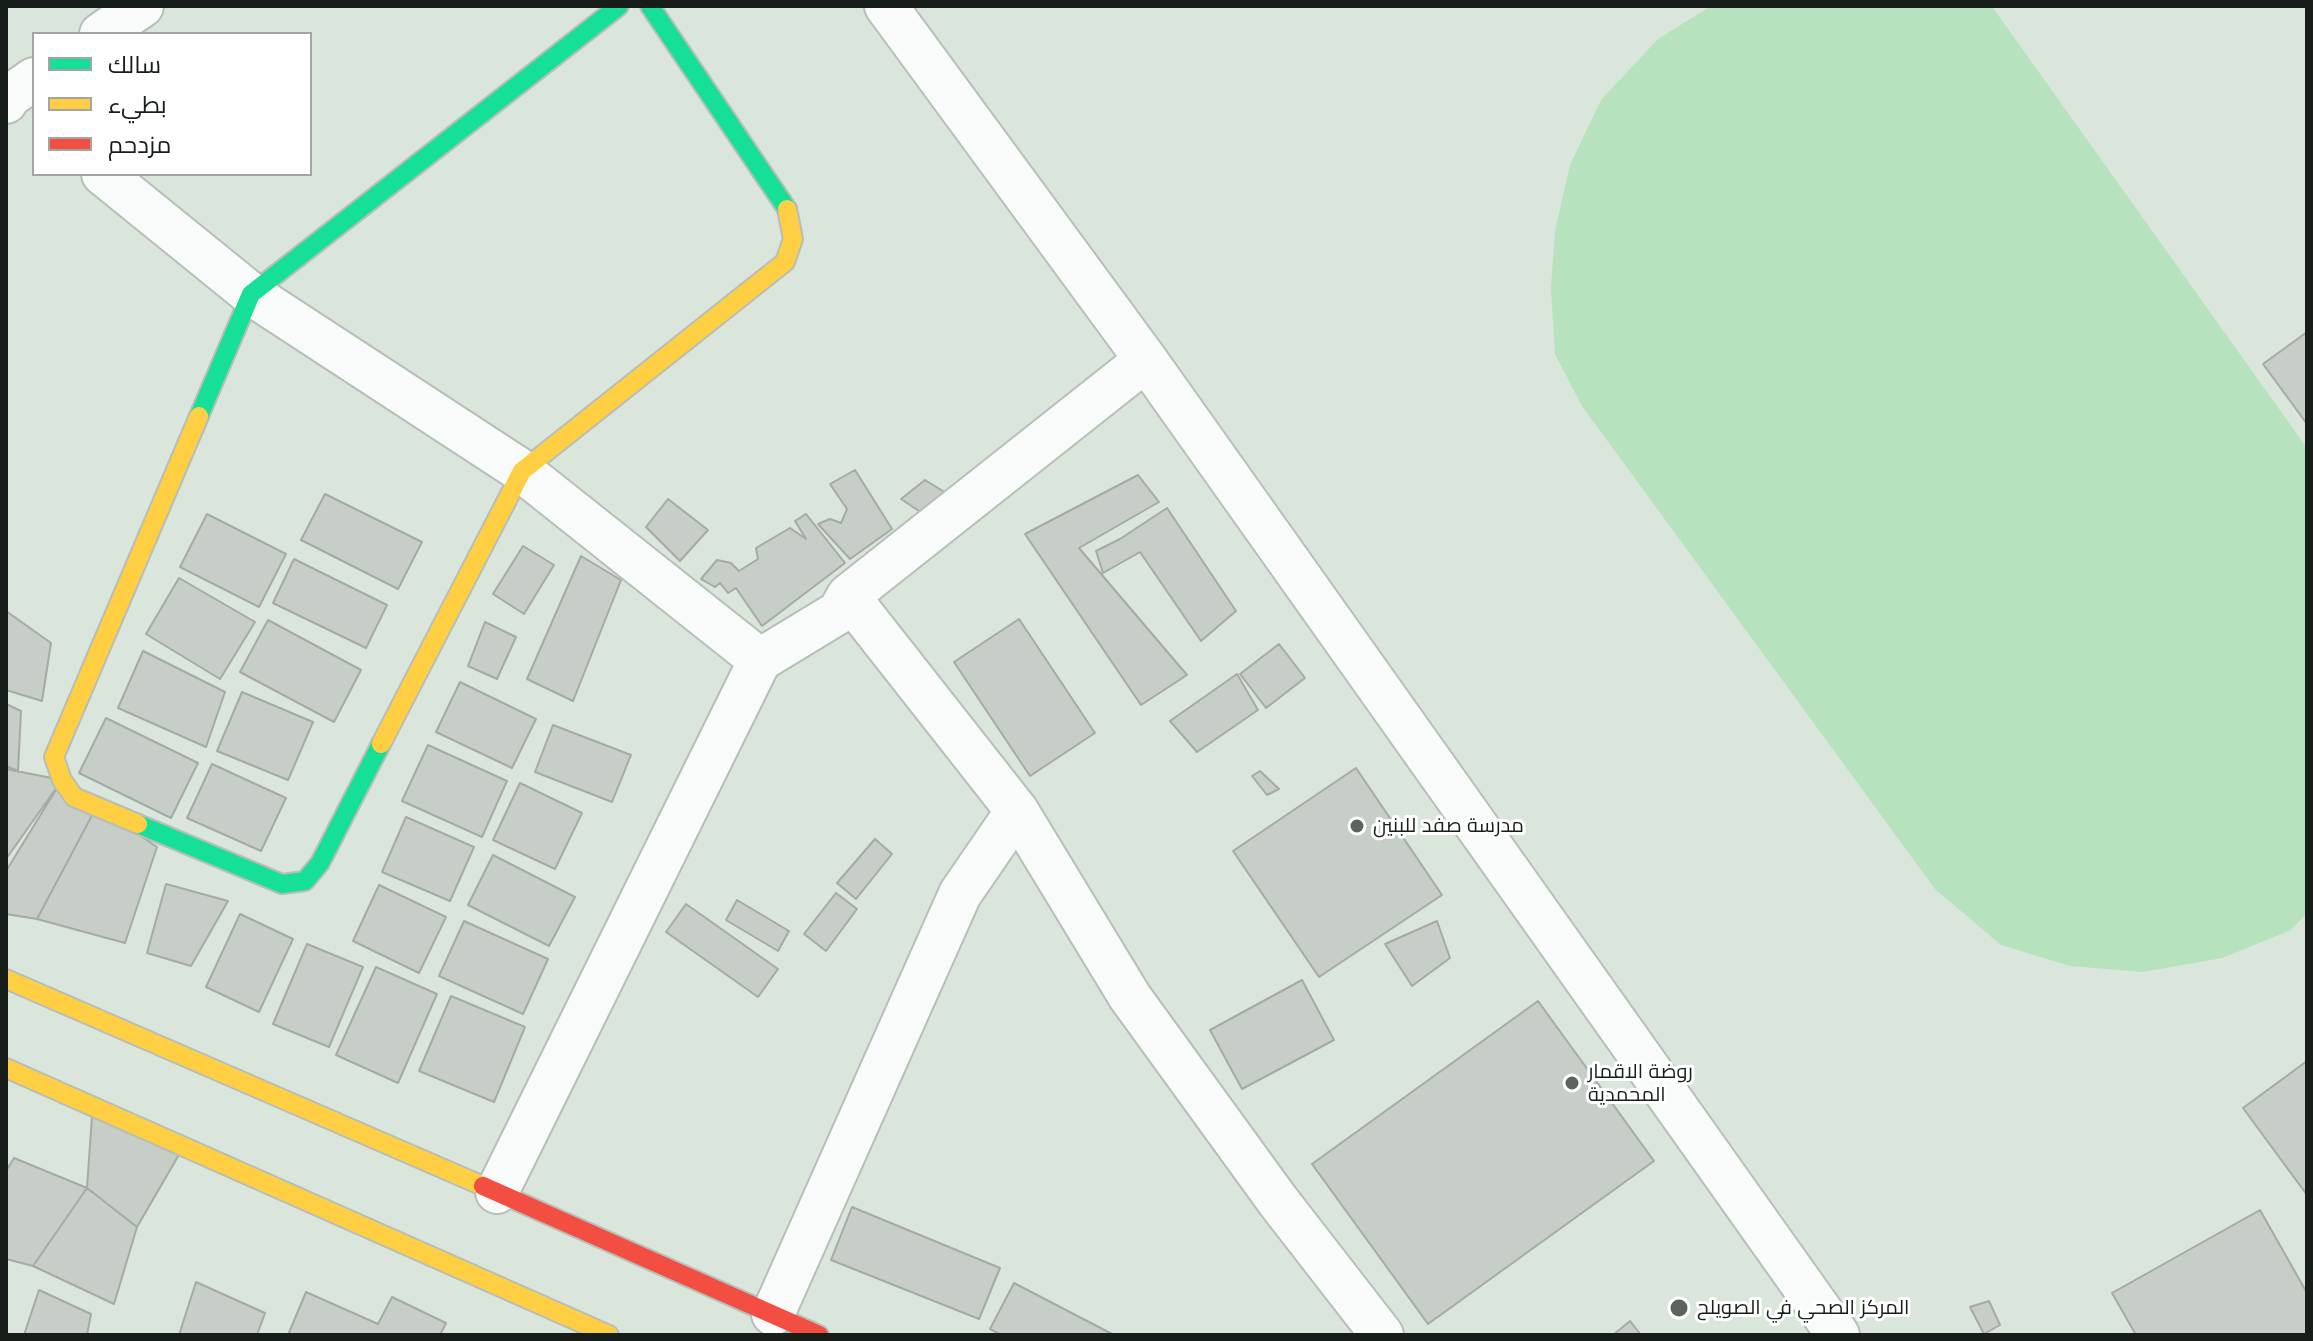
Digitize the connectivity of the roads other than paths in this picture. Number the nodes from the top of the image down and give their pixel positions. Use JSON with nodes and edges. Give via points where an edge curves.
{"nodes":[{"id":1,"x":142,"y":6,"type":"edge"},
{"id":2,"x":619,"y":6,"type":"edge"},
{"id":3,"x":650,"y":6,"type":"edge"},
{"id":4,"x":886,"y":6,"type":"edge"},
{"id":5,"x":104,"y":32,"type":"edge"},
{"id":6,"x":105,"y":176,"type":"edge"},
{"id":7,"x":251,"y":294,"type":"junction"},
{"id":8,"x":1146,"y":360,"type":"junction"},
{"id":9,"x":522,"y":471,"type":"junction"},
{"id":10,"x":848,"y":596,"type":"junction"},
{"id":11,"x":760,"y":660,"type":"junction"},
{"id":12,"x":1017,"y":811,"type":"junction"},
{"id":13,"x":6,"y":979,"type":"edge"},
{"id":14,"x":6,"y":1068,"type":"edge"},
{"id":15,"x":497,"y":1192,"type":"junction"},
{"id":16,"x":773,"y":1314,"type":"junction"},
{"id":17,"x":609,"y":1335,"type":"edge"},
{"id":18,"x":819,"y":1335,"type":"edge"},
{"id":19,"x":1382,"y":1335,"type":"edge"},
{"id":20,"x":1838,"y":1335,"type":"edge"}],
"edges":[{"from":1,"to":5,"type":"street"},
{"from":2,"to":7,"type":"street"},
{"from":3,"to":9,"type":"street","via":[[788,211],[793,239],[785,262]]},
{"from":4,"to":8,"type":"street"},
{"from":6,"to":7,"type":"street"},
{"from":7,"to":9,"type":"street"},
{"from":7,"to":9,"type":"street","via":[[54,757],[74,797],[282,884],[305,881],[320,863]]},
{"from":8,"to":10,"type":"street"},
{"from":8,"to":20,"type":"street"},
{"from":9,"to":11,"type":"street"},
{"from":10,"to":11,"type":"street","via":[[839,612]]},
{"from":10,"to":12,"type":"street"},
{"from":11,"to":15,"type":"street"},
{"from":12,"to":16,"type":"street","via":[[960,894]]},
{"from":12,"to":19,"type":"street","via":[[1130,997]]},
{"from":13,"to":15,"type":"street"},
{"from":14,"to":17,"type":"street"},
{"from":15,"to":16,"type":"street"},
{"from":16,"to":18,"type":"street"}]}
